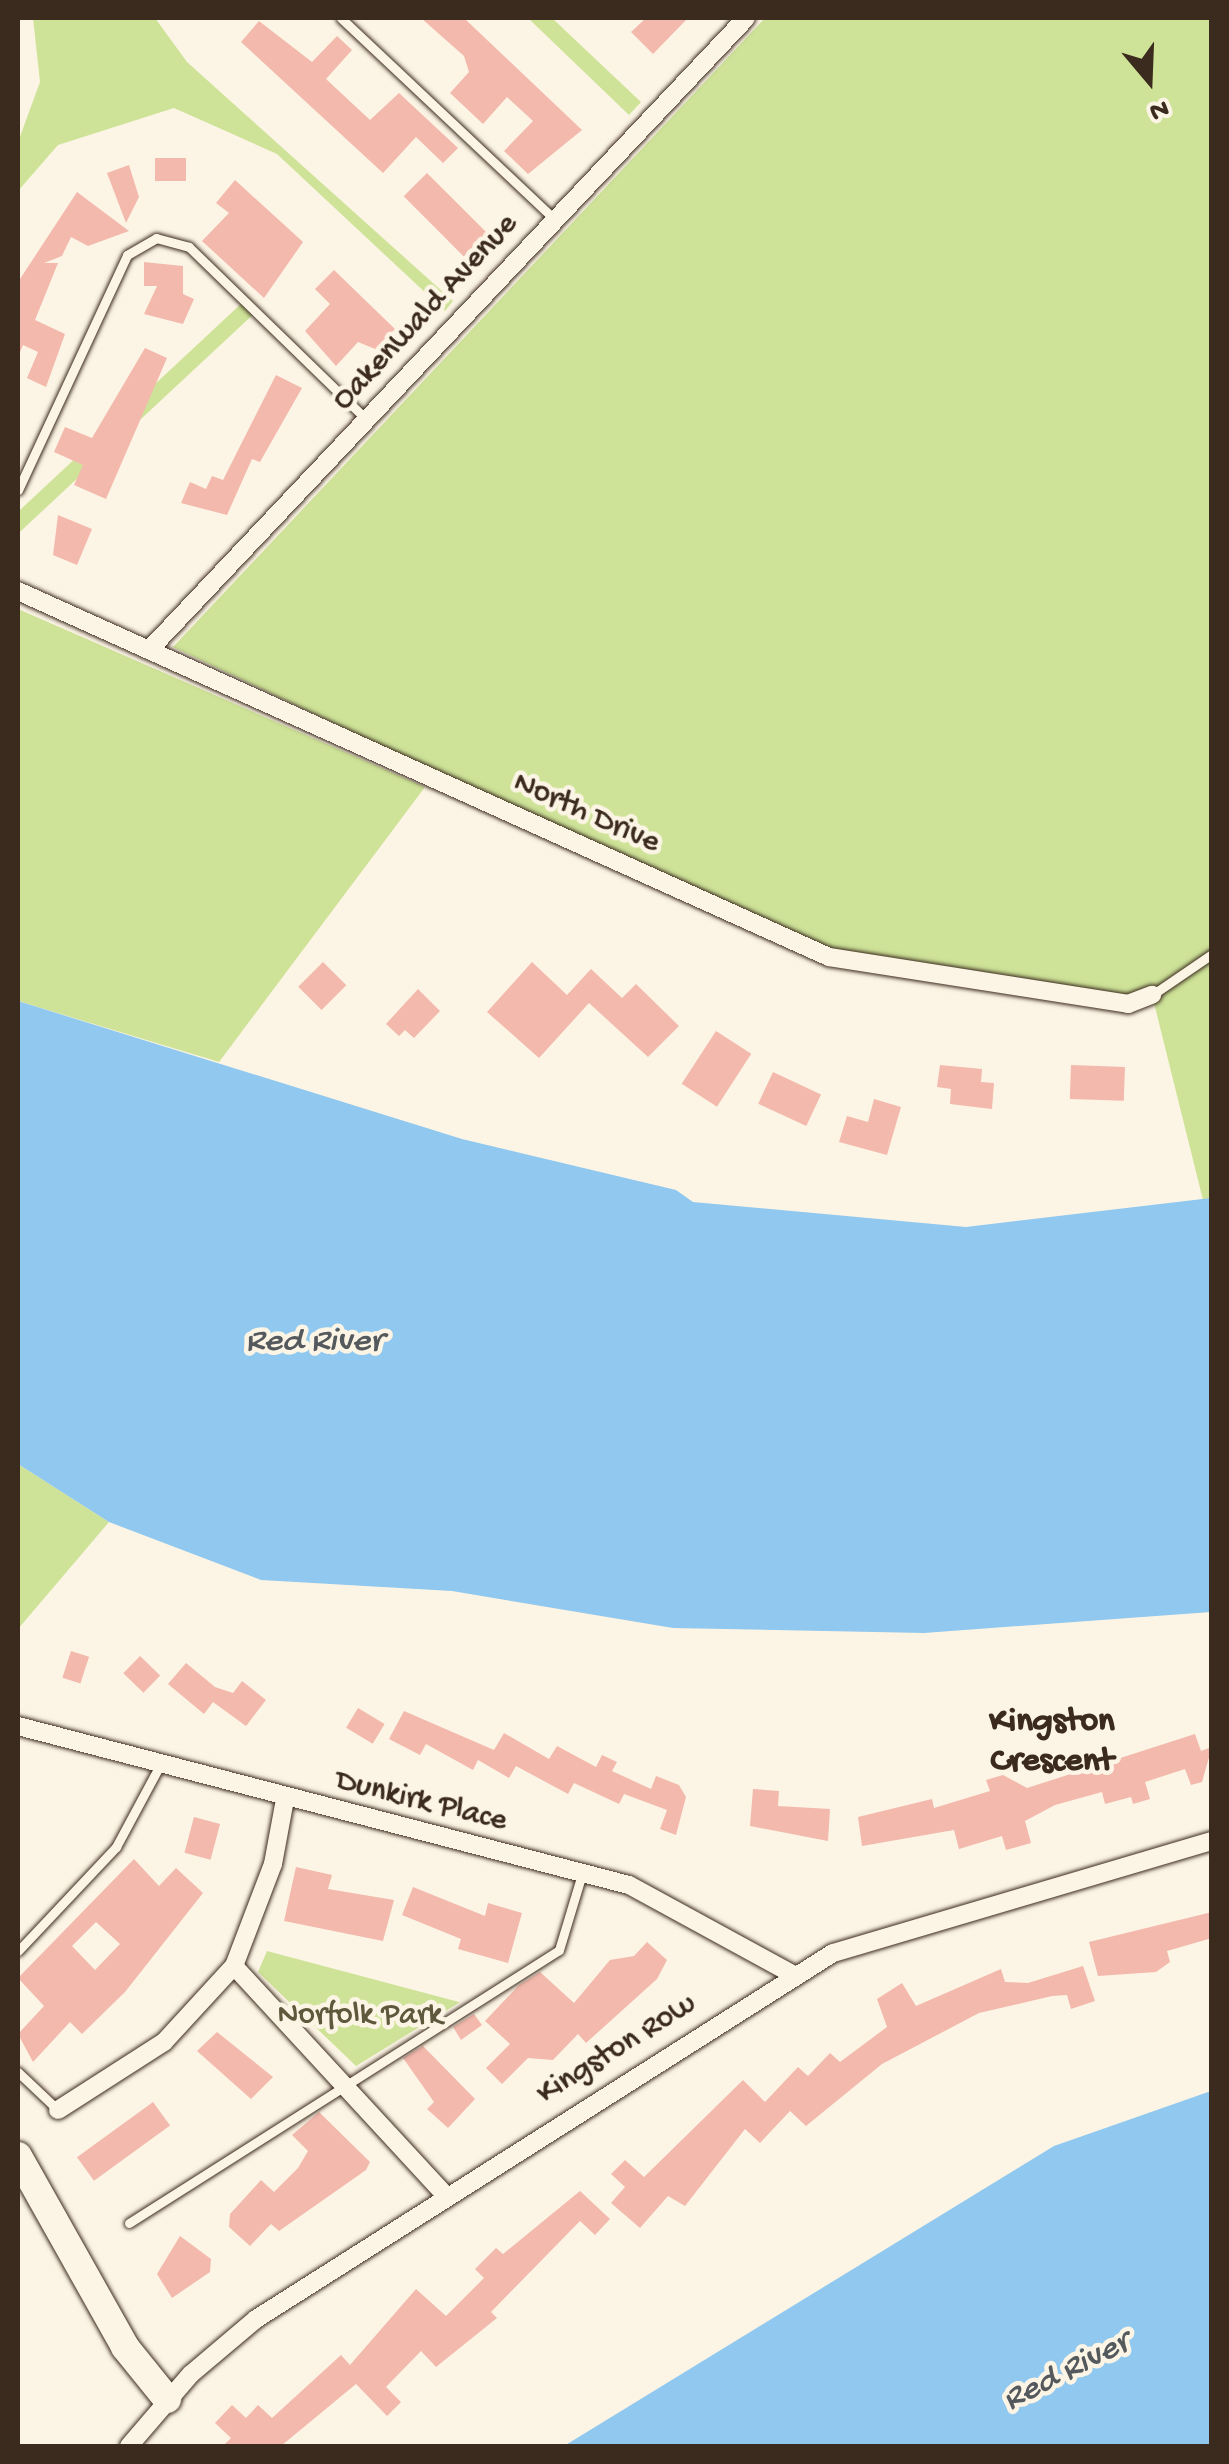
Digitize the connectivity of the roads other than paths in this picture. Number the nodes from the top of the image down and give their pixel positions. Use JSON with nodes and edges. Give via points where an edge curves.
{"nodes":[{"id":1,"x":341,"y":18,"type":"edge"},
{"id":2,"x":743,"y":19,"type":"edge"},
{"id":3,"x":555,"y":220,"type":"junction"},
{"id":4,"x":366,"y":420,"type":"junction"},
{"id":5,"x":18,"y":490,"type":"edge"},
{"id":6,"x":18,"y":591,"type":"edge"},
{"id":7,"x":149,"y":650,"type":"junction"},
{"id":8,"x":1212,"y":954,"type":"edge"},
{"id":9,"x":1152,"y":995,"type":"joint"},
{"id":10,"x":18,"y":1726,"type":"edge"},
{"id":11,"x":160,"y":1765,"type":"junction"},
{"id":12,"x":285,"y":1799,"type":"junction"},
{"id":13,"x":1212,"y":1842,"type":"edge"},
{"id":14,"x":582,"y":1874,"type":"junction"},
{"id":15,"x":18,"y":1951,"type":"edge"},
{"id":16,"x":234,"y":1966,"type":"junction"},
{"id":17,"x":794,"y":1975,"type":"junction"},
{"id":18,"x":18,"y":2072,"type":"edge"},
{"id":19,"x":344,"y":2085,"type":"junction"},
{"id":20,"x":58,"y":2110,"type":"joint"},
{"id":21,"x":18,"y":2156,"type":"edge"},
{"id":22,"x":445,"y":2195,"type":"junction"},
{"id":23,"x":129,"y":2222,"type":"dead end"},
{"id":24,"x":166,"y":2399,"type":"junction"},
{"id":25,"x":129,"y":2446,"type":"edge"}],
"edges":[{"from":1,"to":3,"type":"lane"},
{"from":2,"to":3,"type":"street","name":"Oakenwald Avenue"},
{"from":3,"to":4,"type":"street","name":"Oakenwald Avenue"},
{"from":4,"to":5,"type":"lane","via":[[188,248],[156,238],[126,255]]},
{"from":4,"to":7,"type":"street","name":"Oakenwald Avenue"},
{"from":6,"to":7,"type":"street","name":"North Drive"},
{"from":7,"to":9,"type":"street","name":"North Drive","via":[[830,957],[1128,1004]]},
{"from":8,"to":9,"type":"lane"},
{"from":10,"to":11,"type":"street","name":"Dunkirk Place"},
{"from":11,"to":12,"type":"street","name":"Dunkirk Place"},
{"from":11,"to":15,"type":"lane","via":[[116,1847]]},
{"from":12,"to":14,"type":"street","name":"Dunkirk Place"},
{"from":12,"to":16,"type":"street","via":[[273,1864]]},
{"from":13,"to":17,"type":"street","name":"Kingston Row","via":[[833,1953]]},
{"from":14,"to":17,"type":"street","name":"Dunkirk Place","via":[[629,1885]]},
{"from":14,"to":19,"type":"lane","via":[[560,1950]]},
{"from":16,"to":19,"type":"street"},
{"from":16,"to":20,"type":"street","via":[[164,2042]]},
{"from":17,"to":22,"type":"street","name":"Kingston Row"},
{"from":18,"to":20,"type":"lane"},
{"from":19,"to":22,"type":"street"},
{"from":19,"to":23,"type":"lane"},
{"from":21,"to":24,"type":"main road","via":[[125,2347]]},
{"from":22,"to":24,"type":"street","name":"Kingston Row","via":[[256,2319]]},
{"from":24,"to":25,"type":"street","name":"Kingston Row"}]}
